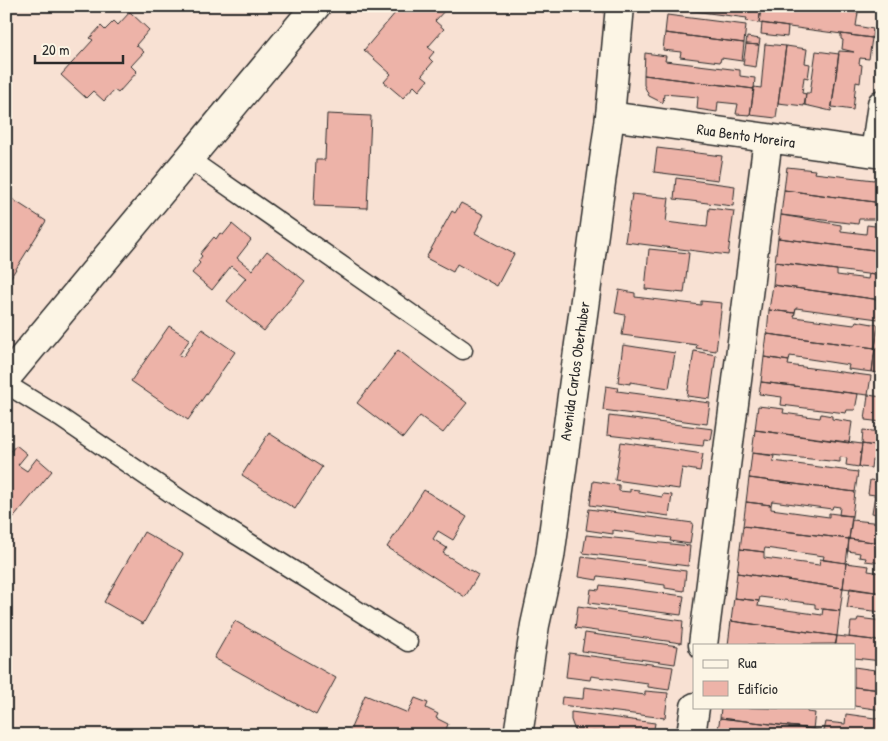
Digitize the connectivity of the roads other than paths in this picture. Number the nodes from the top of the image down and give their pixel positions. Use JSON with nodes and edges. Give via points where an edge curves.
{"nodes":[{"id":1,"x":316,"y":6,"type":"edge"},
{"id":2,"x":620,"y":6,"type":"edge"},
{"id":3,"x":882,"y":104,"type":"edge"},
{"id":4,"x":610,"y":116,"type":"junction"},
{"id":5,"x":768,"y":139,"type":"junction"},
{"id":6,"x":879,"y":154,"type":"edge"},
{"id":7,"x":188,"y":160,"type":"junction"},
{"id":8,"x":463,"y":350,"type":"dead end"},
{"id":9,"x":6,"y":378,"type":"edge"},
{"id":10,"x":6,"y":384,"type":"edge"},
{"id":11,"x":408,"y":642,"type":"dead end"},
{"id":12,"x":703,"y":644,"type":"edge"},
{"id":13,"x":695,"y":708,"type":"edge"},
{"id":14,"x":518,"y":735,"type":"edge"},
{"id":15,"x":692,"y":735,"type":"edge"}],
"edges":[{"from":1,"to":7,"type":"street"},
{"from":2,"to":4,"type":"street","name":"Avenida Carlos Oberhuber"},
{"from":3,"to":6,"type":"street"},
{"from":4,"to":5,"type":"street","name":"Rua Bento Moreira"},
{"from":4,"to":14,"type":"street","name":"Avenida Carlos Oberhuber","via":[[550,557]]},
{"from":5,"to":6,"type":"street","name":"Rua Bento Moreira"},
{"from":5,"to":12,"type":"street"},
{"from":7,"to":8,"type":"lane"},
{"from":7,"to":9,"type":"street"},
{"from":10,"to":11,"type":"lane","via":[[184,502]]},
{"from":13,"to":15,"type":"street"}]}
